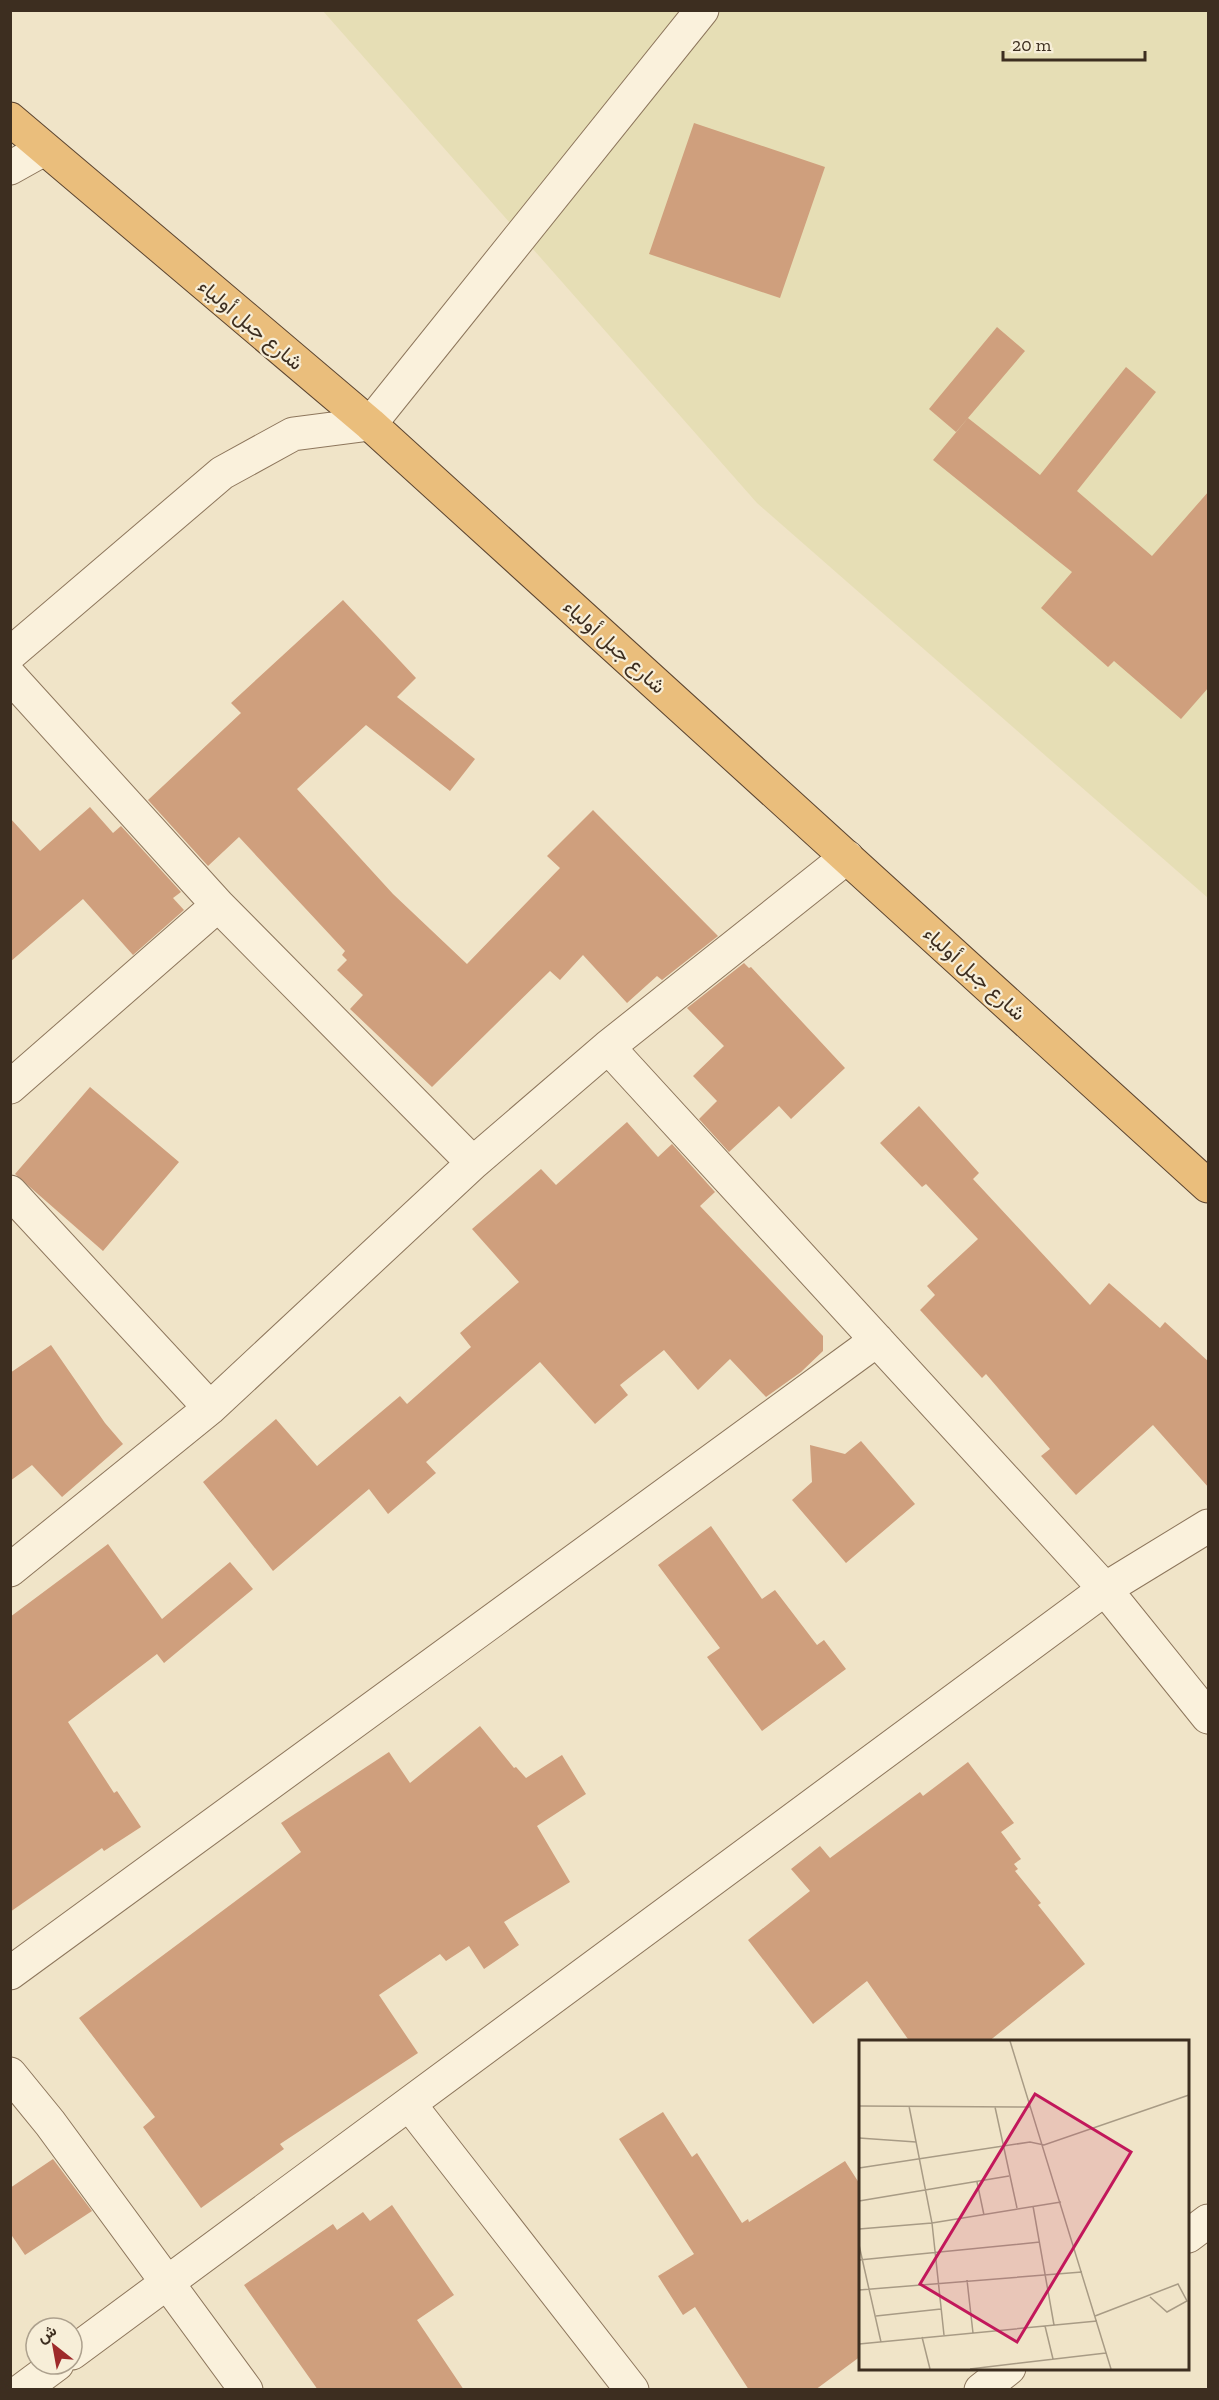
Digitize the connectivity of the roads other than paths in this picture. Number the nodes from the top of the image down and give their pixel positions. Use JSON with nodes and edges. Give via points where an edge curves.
{"nodes":[{"id":1,"x":702,"y":10,"type":"edge"},
{"id":2,"x":10,"y":119,"type":"edge"},
{"id":3,"x":44,"y":149,"type":"junction"},
{"id":4,"x":10,"y":168,"type":"edge"},
{"id":5,"x":370,"y":424,"type":"junction"},
{"id":6,"x":10,"y":654,"type":"edge"},
{"id":7,"x":10,"y":676,"type":"edge"},
{"id":8,"x":847,"y":857,"type":"junction"},
{"id":9,"x":218,"y":905,"type":"junction"},
{"id":10,"x":608,"y":1047,"type":"junction"},
{"id":11,"x":10,"y":1087,"type":"edge"},
{"id":12,"x":473,"y":1162,"type":"junction"},
{"id":13,"x":1209,"y":1186,"type":"edge"},
{"id":14,"x":10,"y":1192,"type":"edge"},
{"id":15,"x":877,"y":1340,"type":"junction"},
{"id":16,"x":210,"y":1408,"type":"junction"},
{"id":17,"x":1209,"y":1526,"type":"edge"},
{"id":18,"x":10,"y":1570,"type":"edge"},
{"id":19,"x":1105,"y":1588,"type":"junction"},
{"id":20,"x":1209,"y":1717,"type":"edge"},
{"id":21,"x":10,"y":1973,"type":"edge"},
{"id":22,"x":10,"y":2074,"type":"edge"},
{"id":23,"x":410,"y":2105,"type":"junction"},
{"id":24,"x":1209,"y":2221,"type":"edge"},
{"id":25,"x":1189,"y":2235,"type":"edge"},
{"id":26,"x":168,"y":2284,"type":"junction"},
{"id":27,"x":84,"y":2344,"type":"edge"},
{"id":28,"x":1006,"y":2370,"type":"edge"},
{"id":29,"x":41,"y":2376,"type":"edge"},
{"id":30,"x":22,"y":2390,"type":"edge"},
{"id":31,"x":246,"y":2390,"type":"edge"},
{"id":32,"x":632,"y":2390,"type":"edge"},
{"id":33,"x":981,"y":2390,"type":"edge"}],
"edges":[{"from":1,"to":5,"type":"street"},
{"from":2,"to":3,"type":"highway","name":"شارع جبل أولياء"},
{"from":3,"to":4,"type":"street"},
{"from":3,"to":5,"type":"highway","name":"شارع جبل أولياء"},
{"from":5,"to":6,"type":"street","via":[[293,434],[222,473]]},
{"from":5,"to":8,"type":"highway","name":"شارع جبل أولياء"},
{"from":7,"to":9,"type":"street"},
{"from":8,"to":10,"type":"street"},
{"from":8,"to":13,"type":"highway","name":"شارع جبل أولياء"},
{"from":9,"to":11,"type":"street"},
{"from":9,"to":12,"type":"street"},
{"from":10,"to":12,"type":"street"},
{"from":10,"to":15,"type":"street"},
{"from":12,"to":16,"type":"street"},
{"from":14,"to":16,"type":"street"},
{"from":15,"to":19,"type":"street"},
{"from":15,"to":21,"type":"street"},
{"from":16,"to":18,"type":"street"},
{"from":17,"to":19,"type":"street"},
{"from":19,"to":20,"type":"street"},
{"from":19,"to":23,"type":"street"},
{"from":22,"to":26,"type":"street"},
{"from":23,"to":26,"type":"street"},
{"from":23,"to":32,"type":"street"},
{"from":24,"to":25,"type":"street"},
{"from":26,"to":27,"type":"street"},
{"from":26,"to":31,"type":"street"},
{"from":28,"to":33,"type":"street"},
{"from":29,"to":30,"type":"street"}]}
